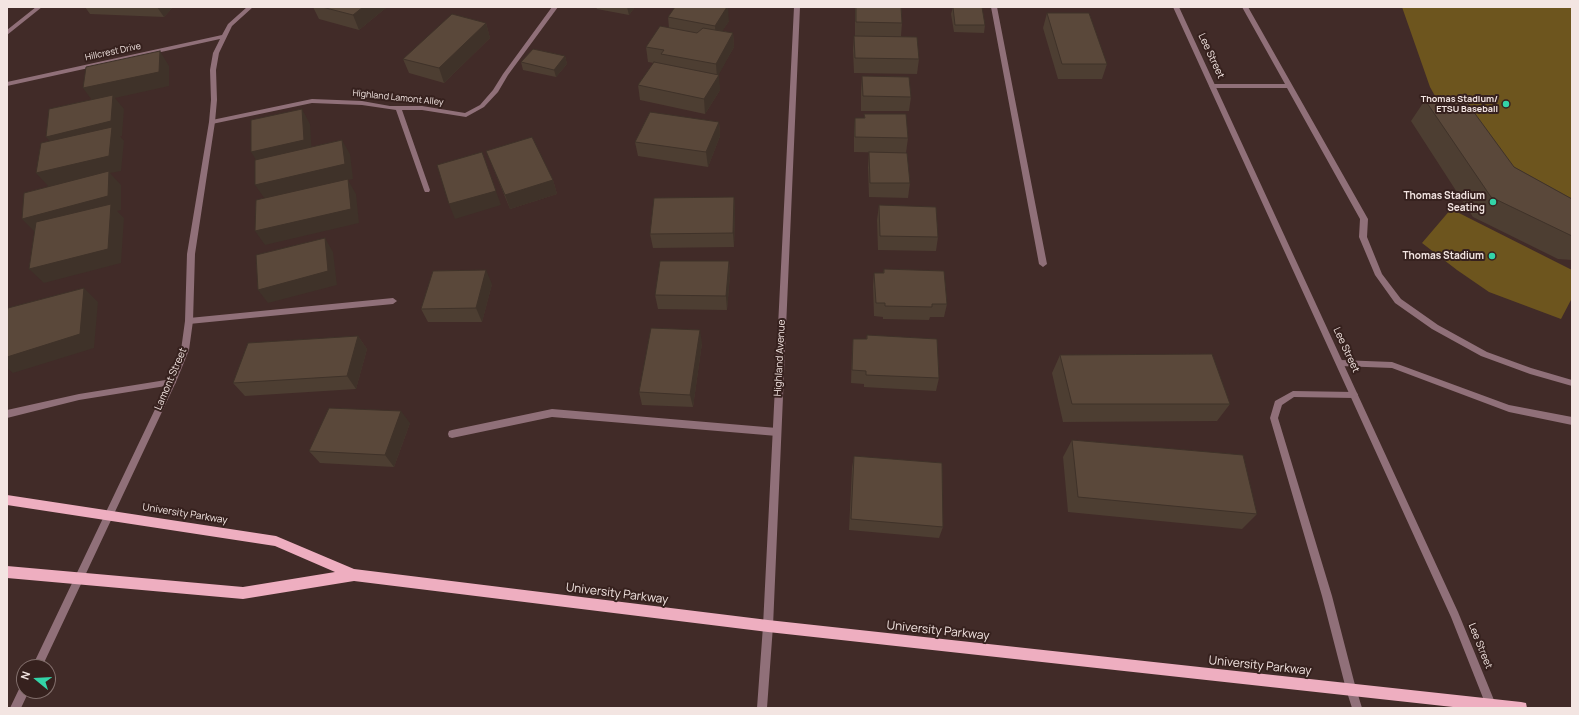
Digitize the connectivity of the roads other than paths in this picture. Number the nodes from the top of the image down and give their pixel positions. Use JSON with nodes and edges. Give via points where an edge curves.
{"nodes":[{"id":1,"x":39,"y":7,"type":"edge"},
{"id":2,"x":250,"y":7,"type":"edge"},
{"id":3,"x":555,"y":7,"type":"edge"},
{"id":4,"x":797,"y":7,"type":"edge"},
{"id":5,"x":994,"y":7,"type":"edge"},
{"id":6,"x":1176,"y":7,"type":"edge"},
{"id":7,"x":1245,"y":7,"type":"edge"},
{"id":8,"x":7,"y":34,"type":"edge"},
{"id":9,"x":222,"y":37,"type":"junction"},
{"id":10,"x":7,"y":84,"type":"edge"},
{"id":11,"x":1212,"y":86,"type":"junction"},
{"id":12,"x":1289,"y":86,"type":"junction"},
{"id":13,"x":398,"y":108,"type":"junction"},
{"id":14,"x":212,"y":122,"type":"junction"},
{"id":15,"x":427,"y":190,"type":"dead end"},
{"id":16,"x":1043,"y":264,"type":"dead end"},
{"id":17,"x":393,"y":301,"type":"dead end"},
{"id":18,"x":189,"y":321,"type":"junction"},
{"id":19,"x":1340,"y":363,"type":"junction"},
{"id":20,"x":172,"y":382,"type":"junction"},
{"id":21,"x":1572,"y":383,"type":"edge"},
{"id":22,"x":1354,"y":394,"type":"junction"},
{"id":23,"x":7,"y":414,"type":"edge"},
{"id":24,"x":1572,"y":421,"type":"edge"},
{"id":25,"x":777,"y":432,"type":"junction"},
{"id":26,"x":452,"y":434,"type":"dead end"},
{"id":27,"x":7,"y":500,"type":"edge"},
{"id":28,"x":108,"y":516,"type":"junction"},
{"id":29,"x":7,"y":572,"type":"edge"},
{"id":30,"x":354,"y":575,"type":"junction"},
{"id":31,"x":79,"y":579,"type":"junction"},
{"id":32,"x":768,"y":626,"type":"junction"},
{"id":33,"x":41,"y":659,"type":"edge"},
{"id":34,"x":1351,"y":690,"type":"junction"},
{"id":35,"x":20,"y":699,"type":"edge"},
{"id":36,"x":1491,"y":705,"type":"junction"},
{"id":37,"x":15,"y":708,"type":"edge"},
{"id":38,"x":762,"y":708,"type":"edge"},
{"id":39,"x":1357,"y":708,"type":"edge"},
{"id":40,"x":1521,"y":708,"type":"edge"}],
"edges":[{"from":1,"to":8,"type":"street"},
{"from":2,"to":9,"type":"street","name":"Lamont Street","via":[[230,25]]},
{"from":3,"to":13,"type":"street","name":"Highland Lamont Alley","via":[[496,91],[482,106],[466,115],[422,108]]},
{"from":4,"to":25,"type":"street","name":"Highland Avenue"},
{"from":5,"to":16,"type":"street"},
{"from":6,"to":11,"type":"street","name":"Lee Street"},
{"from":7,"to":12,"type":"street"},
{"from":9,"to":10,"type":"street","name":"Hillcrest Drive"},
{"from":9,"to":14,"type":"street","name":"Lamont Street","via":[[212,70]]},
{"from":11,"to":12,"type":"street"},
{"from":11,"to":19,"type":"street","name":"Lee Street"},
{"from":12,"to":21,"type":"street","via":[[1364,219],[1363,237],[1379,275],[1398,301],[1435,327],[1484,354]]},
{"from":13,"to":14,"type":"street","name":"Highland Lamont Alley","via":[[362,103],[312,101]]},
{"from":13,"to":15,"type":"street"},
{"from":14,"to":18,"type":"street","name":"Lamont Street","via":[[191,254]]},
{"from":17,"to":18,"type":"street"},
{"from":18,"to":20,"type":"street","name":"Lamont Street","via":[[185,350]]},
{"from":19,"to":22,"type":"street","name":"Lee Street"},
{"from":19,"to":24,"type":"street","via":[[1392,365],[1509,408]]},
{"from":20,"to":23,"type":"street","via":[[79,397]]},
{"from":20,"to":28,"type":"street","name":"Lamont Street"},
{"from":22,"to":34,"type":"street","via":[[1293,394],[1278,403],[1274,418],[1327,596]]},
{"from":22,"to":36,"type":"street","name":"Lee Street","via":[[1455,614]]},
{"from":25,"to":26,"type":"street","via":[[552,413]]},
{"from":25,"to":32,"type":"street","name":"Highland Avenue"},
{"from":27,"to":28,"type":"main road","name":"University Parkway"},
{"from":28,"to":30,"type":"main road","name":"University Parkway","via":[[276,541]]},
{"from":28,"to":31,"type":"street","name":"Lamont Street"},
{"from":29,"to":31,"type":"main road","name":"University Parkway"},
{"from":30,"to":31,"type":"main road","name":"University Parkway","via":[[243,593]]},
{"from":30,"to":32,"type":"main road","name":"University Parkway"},
{"from":31,"to":33,"type":"street","name":"Lamont Street"},
{"from":32,"to":34,"type":"main road","name":"University Parkway"},
{"from":32,"to":38,"type":"street","name":"Highland Avenue"},
{"from":34,"to":36,"type":"main road","name":"University Parkway"},
{"from":34,"to":39,"type":"street"},
{"from":35,"to":37,"type":"street"},
{"from":36,"to":40,"type":"main road","name":"University Parkway"}]}
